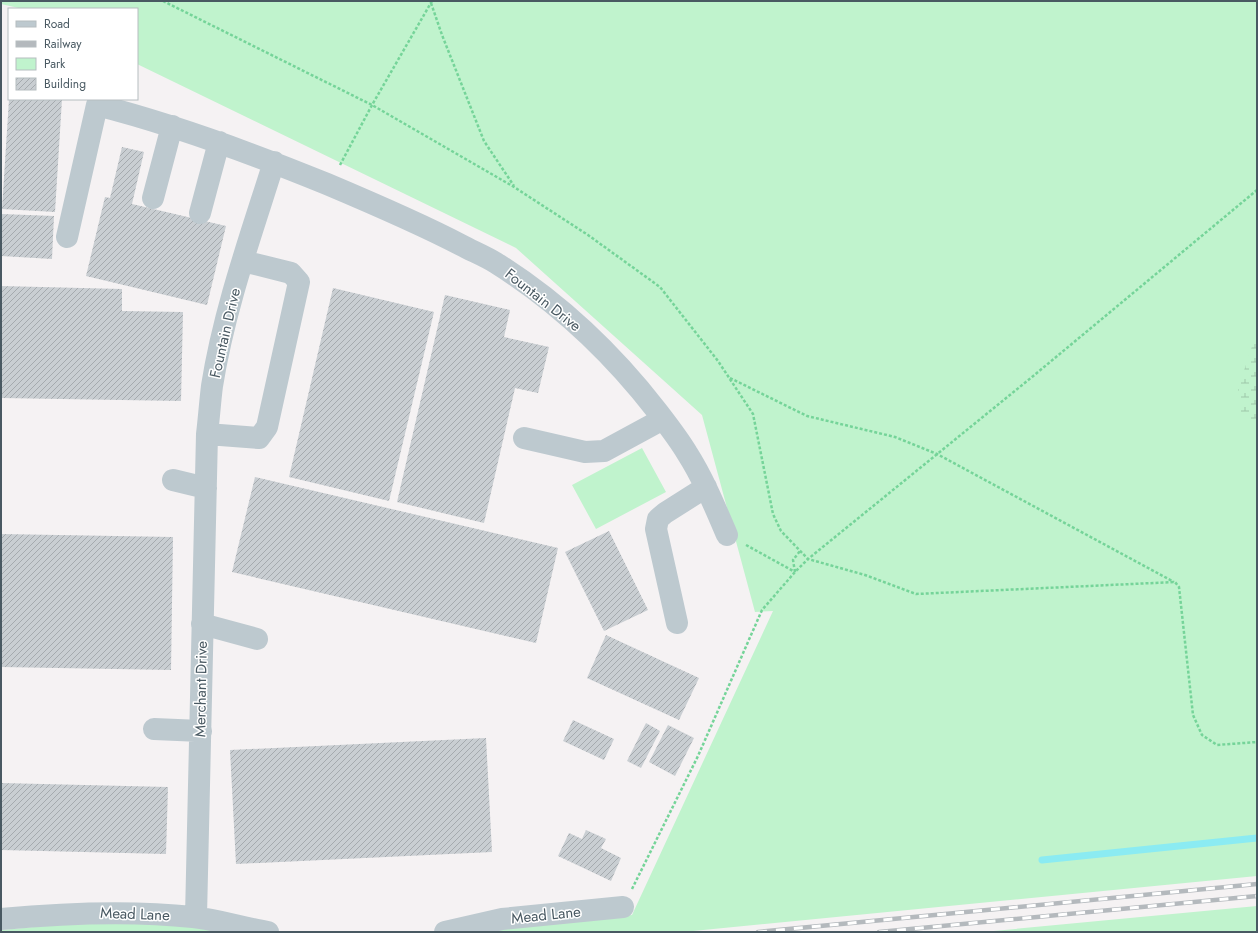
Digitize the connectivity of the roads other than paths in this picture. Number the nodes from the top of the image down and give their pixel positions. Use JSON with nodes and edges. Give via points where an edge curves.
{"nodes":[{"id":1,"x":172,"y":126,"type":"junction"},
{"id":2,"x":219,"y":142,"type":"junction"},
{"id":3,"x":274,"y":162,"type":"junction"},
{"id":4,"x":154,"y":198,"type":"dead end"},
{"id":5,"x":200,"y":213,"type":"dead end"},
{"id":6,"x":67,"y":237,"type":"dead end"},
{"id":7,"x":243,"y":261,"type":"junction"},
{"id":8,"x":663,"y":419,"type":"junction"},
{"id":9,"x":207,"y":434,"type":"junction"},
{"id":10,"x":524,"y":438,"type":"dead end"},
{"id":11,"x":206,"y":460,"type":"joint"},
{"id":12,"x":173,"y":480,"type":"dead end"},
{"id":13,"x":706,"y":487,"type":"junction"},
{"id":14,"x":206,"y":488,"type":"junction"},
{"id":15,"x":727,"y":535,"type":"road end"},
{"id":16,"x":202,"y":624,"type":"junction"},
{"id":17,"x":677,"y":624,"type":"dead end"},
{"id":18,"x":257,"y":639,"type":"dead end"},
{"id":19,"x":154,"y":730,"type":"dead end"},
{"id":20,"x":201,"y":731,"type":"junction"},
{"id":21,"x":624,"y":907,"type":"road end"},
{"id":22,"x":196,"y":917,"type":"junction"},
{"id":23,"x":1,"y":919,"type":"edge"},
{"id":24,"x":268,"y":932,"type":"edge"},
{"id":25,"x":445,"y":932,"type":"edge"}],
"edges":[{"from":1,"to":2,"type":"street","name":"Fountain Drive"},
{"from":1,"to":4,"type":"street"},
{"from":1,"to":6,"type":"street","name":"Fountain Drive","via":[[97,105]]},
{"from":2,"to":3,"type":"street","name":"Fountain Drive"},
{"from":2,"to":5,"type":"street"},
{"from":3,"to":7,"type":"street","name":"Fountain Drive"},
{"from":3,"to":8,"type":"street","name":"Fountain Drive","via":[[391,211],[495,263],[544,297],[606,351]]},
{"from":7,"to":9,"type":"street","name":"Fountain Drive","via":[[212,385]]},
{"from":7,"to":9,"type":"street","via":[[291,273],[299,282],[267,427],[259,438]]},
{"from":8,"to":10,"type":"street","via":[[604,451],[585,452]]},
{"from":8,"to":13,"type":"street","name":"Fountain Drive","via":[[687,452]]},
{"from":9,"to":11,"type":"street","name":"Fountain Drive"},
{"from":11,"to":14,"type":"street","name":"Merchant Drive"},
{"from":12,"to":14,"type":"street"},
{"from":13,"to":15,"type":"street","name":"Fountain Drive"},
{"from":13,"to":17,"type":"street","via":[[658,519],[656,529]]},
{"from":14,"to":16,"type":"street","name":"Merchant Drive"},
{"from":16,"to":18,"type":"street"},
{"from":16,"to":20,"type":"street","name":"Merchant Drive"},
{"from":19,"to":20,"type":"street"},
{"from":20,"to":22,"type":"street","name":"Merchant Drive"},
{"from":21,"to":25,"type":"street","name":"Mead Lane","via":[[502,919]]},
{"from":22,"to":23,"type":"street","name":"Mead Lane","via":[[156,913],[110,913],[53,914]]},
{"from":22,"to":24,"type":"street","name":"Mead Lane"}]}
